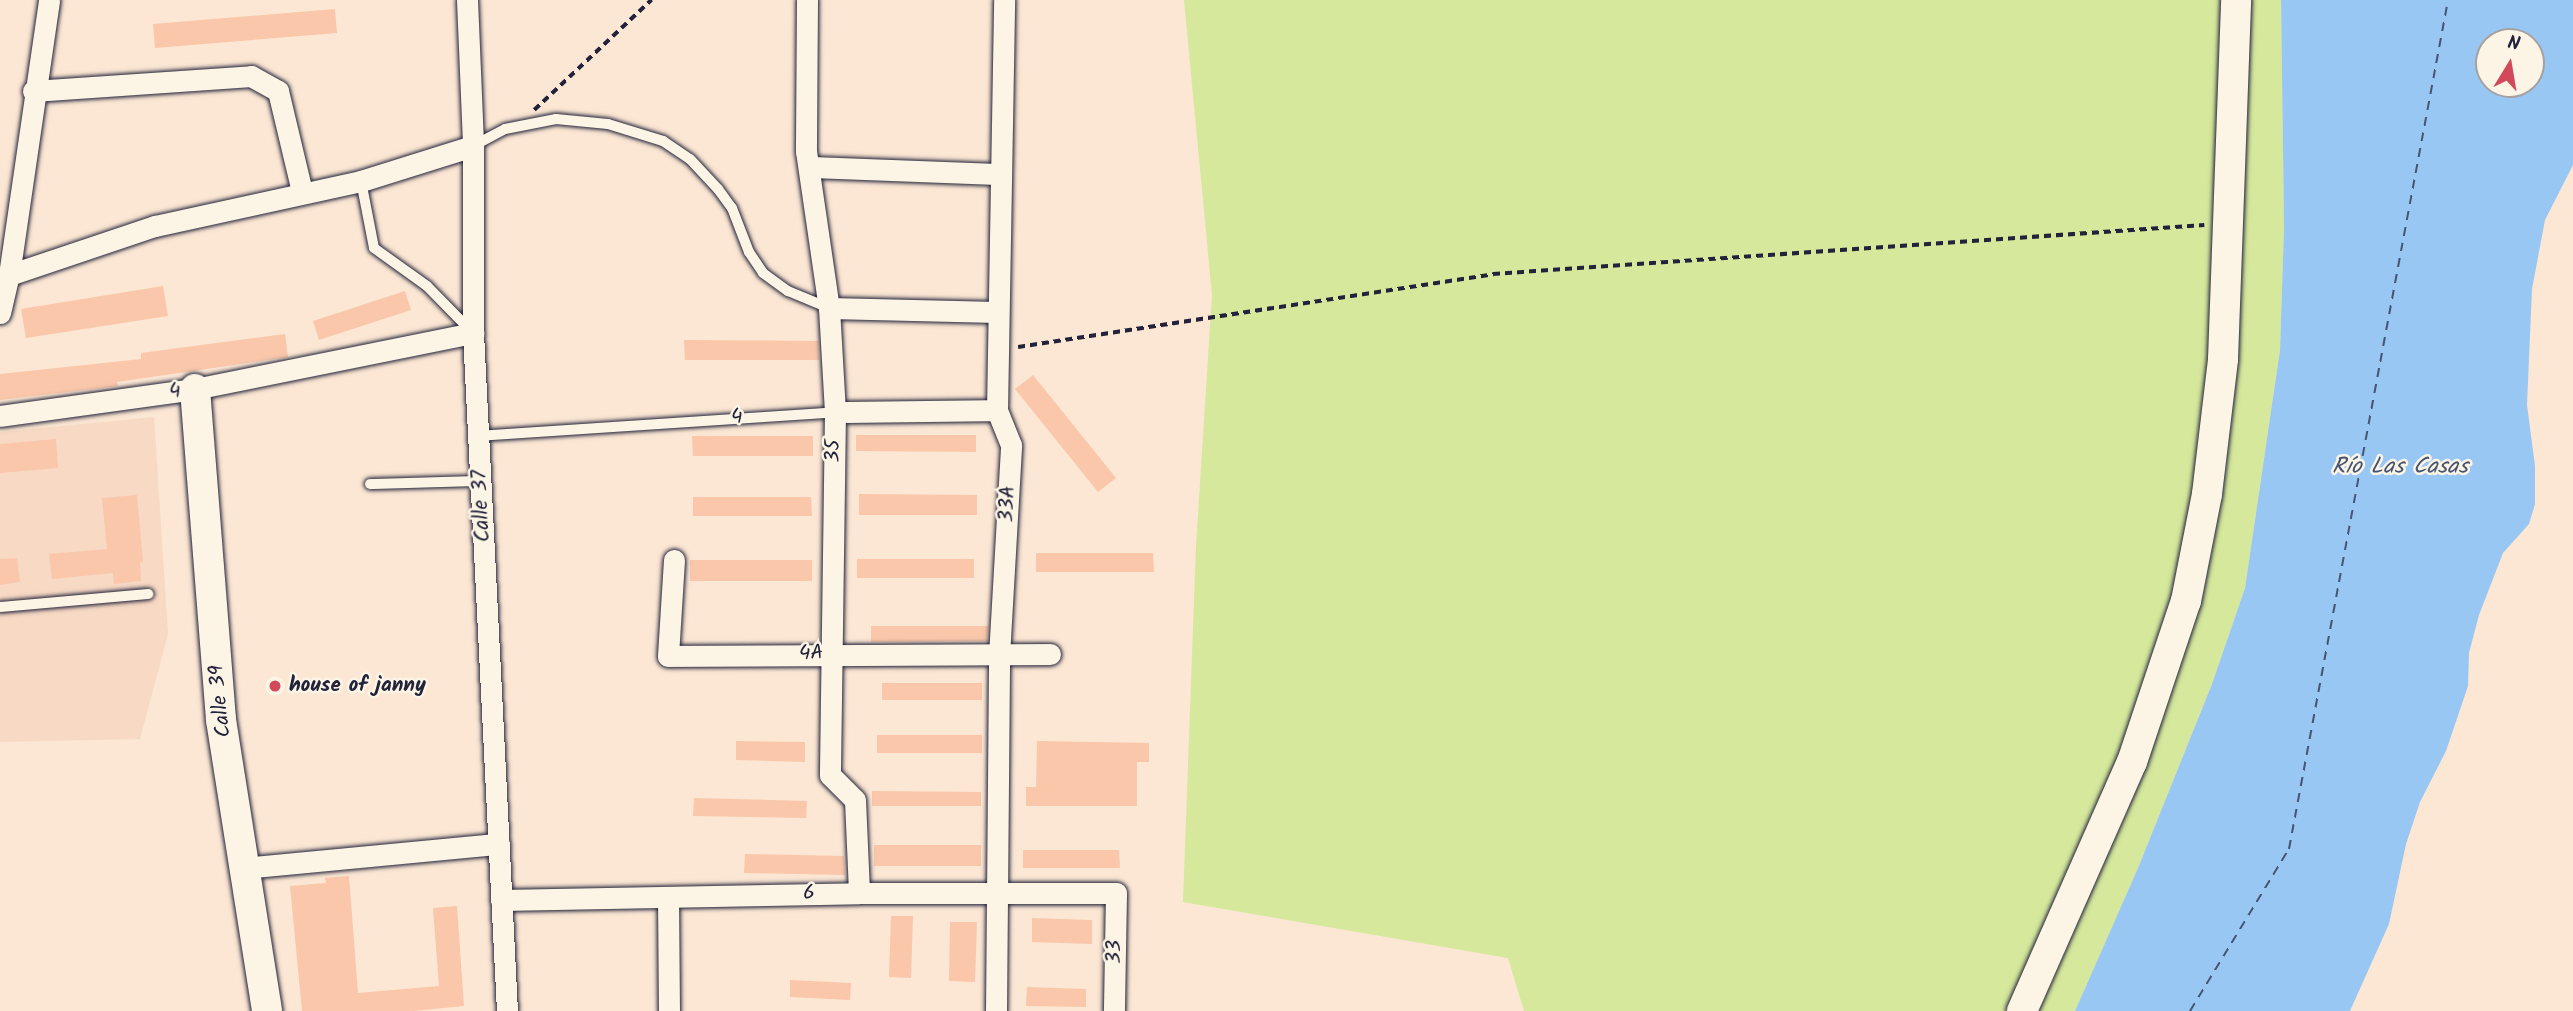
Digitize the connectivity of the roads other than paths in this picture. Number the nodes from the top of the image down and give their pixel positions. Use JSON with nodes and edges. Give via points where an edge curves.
{"nodes":[{"id":1,"x":48,"y":0,"type":"edge"},
{"id":2,"x":467,"y":0,"type":"edge"},
{"id":3,"x":807,"y":0,"type":"edge"},
{"id":4,"x":1004,"y":0,"type":"edge"},
{"id":5,"x":2236,"y":0,"type":"edge"},
{"id":6,"x":33,"y":91,"type":"junction"},
{"id":7,"x":473,"y":146,"type":"junction"},
{"id":8,"x":809,"y":167,"type":"junction"},
{"id":9,"x":1000,"y":174,"type":"junction"},
{"id":10,"x":361,"y":181,"type":"junction"},
{"id":11,"x":302,"y":192,"type":"junction"},
{"id":12,"x":9,"y":275,"type":"junction"},
{"id":13,"x":829,"y":308,"type":"junction"},
{"id":14,"x":997,"y":312,"type":"junction"},
{"id":15,"x":0,"y":313,"type":"edge"},
{"id":16,"x":473,"y":333,"type":"junction"},
{"id":17,"x":195,"y":389,"type":"junction"},
{"id":18,"x":997,"y":410,"type":"junction"},
{"id":19,"x":835,"y":412,"type":"junction"},
{"id":20,"x":0,"y":416,"type":"edge"},
{"id":21,"x":478,"y":436,"type":"junction"},
{"id":22,"x":480,"y":481,"type":"junction"},
{"id":23,"x":370,"y":484,"type":"dead end"},
{"id":24,"x":674,"y":561,"type":"dead end"},
{"id":25,"x":148,"y":594,"type":"dead end"},
{"id":26,"x":0,"y":607,"type":"edge"},
{"id":27,"x":1049,"y":653,"type":"dead end"},
{"id":28,"x":832,"y":654,"type":"junction"},
{"id":29,"x":999,"y":656,"type":"junction"},
{"id":30,"x":499,"y":844,"type":"junction"},
{"id":31,"x":243,"y":868,"type":"junction"},
{"id":32,"x":996,"y":892,"type":"junction"},
{"id":33,"x":859,"y":893,"type":"junction"},
{"id":34,"x":1116,"y":893,"type":"joint"},
{"id":35,"x":668,"y":897,"type":"junction"},
{"id":36,"x":502,"y":900,"type":"junction"},
{"id":37,"x":267,"y":1011,"type":"edge"},
{"id":38,"x":507,"y":1011,"type":"edge"},
{"id":39,"x":668,"y":1011,"type":"edge"},
{"id":40,"x":996,"y":1011,"type":"edge"},
{"id":41,"x":1114,"y":1011,"type":"edge"},
{"id":42,"x":2022,"y":1011,"type":"edge"}],
"edges":[{"from":1,"to":6,"type":"street"},
{"from":2,"to":7,"type":"street","name":"Calle 37"},
{"from":3,"to":8,"type":"street","name":"35"},
{"from":4,"to":9,"type":"street","name":"33A"},
{"from":5,"to":42,"type":"street","via":[[2223,359],[2207,494],[2186,601],[2132,762]]},
{"from":6,"to":11,"type":"street","via":[[251,76],[278,91]]},
{"from":6,"to":12,"type":"street"},
{"from":7,"to":10,"type":"street"},
{"from":7,"to":13,"type":"lane","via":[[505,129],[563,119],[608,124],[676,147],[732,208],[749,252],[763,273],[788,291]]},
{"from":7,"to":16,"type":"street","name":"Calle 37"},
{"from":8,"to":9,"type":"street"},
{"from":8,"to":13,"type":"street","name":"35"},
{"from":9,"to":14,"type":"street","name":"33A"},
{"from":10,"to":11,"type":"street"},
{"from":10,"to":16,"type":"lane","via":[[374,248],[427,286]]},
{"from":11,"to":12,"type":"street","via":[[155,226]]},
{"from":12,"to":15,"type":"street"},
{"from":13,"to":14,"type":"street"},
{"from":13,"to":19,"type":"street","name":"35"},
{"from":14,"to":18,"type":"street","name":"33A"},
{"from":16,"to":17,"type":"street","name":"4"},
{"from":16,"to":21,"type":"street","name":"Calle 37"},
{"from":17,"to":20,"type":"street","name":"4"},
{"from":17,"to":31,"type":"street","name":"Calle 39","via":[[222,720]]},
{"from":18,"to":19,"type":"street","name":"4"},
{"from":18,"to":29,"type":"street","name":"33A","via":[[1011,445]]},
{"from":19,"to":21,"type":"lane","name":"4"},
{"from":19,"to":28,"type":"street","name":"35"},
{"from":21,"to":22,"type":"street","name":"Calle 37"},
{"from":22,"to":23,"type":"lane"},
{"from":22,"to":30,"type":"street","name":"Calle 37"},
{"from":24,"to":28,"type":"street","name":"4A","via":[[668,656]]},
{"from":25,"to":26,"type":"lane"},
{"from":27,"to":29,"type":"street","name":"4A"},
{"from":28,"to":29,"type":"street","name":"4A"},
{"from":28,"to":33,"type":"street","name":"35","via":[[830,775],[855,800]]},
{"from":29,"to":32,"type":"street","name":"33A"},
{"from":30,"to":31,"type":"street"},
{"from":30,"to":36,"type":"street","name":"Calle 37"},
{"from":31,"to":37,"type":"street","name":"Calle 39"},
{"from":32,"to":33,"type":"street","name":"6"},
{"from":32,"to":34,"type":"street","name":"6"},
{"from":32,"to":40,"type":"street","name":"33A"},
{"from":33,"to":35,"type":"street","name":"6"},
{"from":34,"to":41,"type":"street","name":"33"},
{"from":35,"to":36,"type":"street","name":"6"},
{"from":35,"to":39,"type":"street"},
{"from":36,"to":38,"type":"street","name":"Calle 37"}]}
